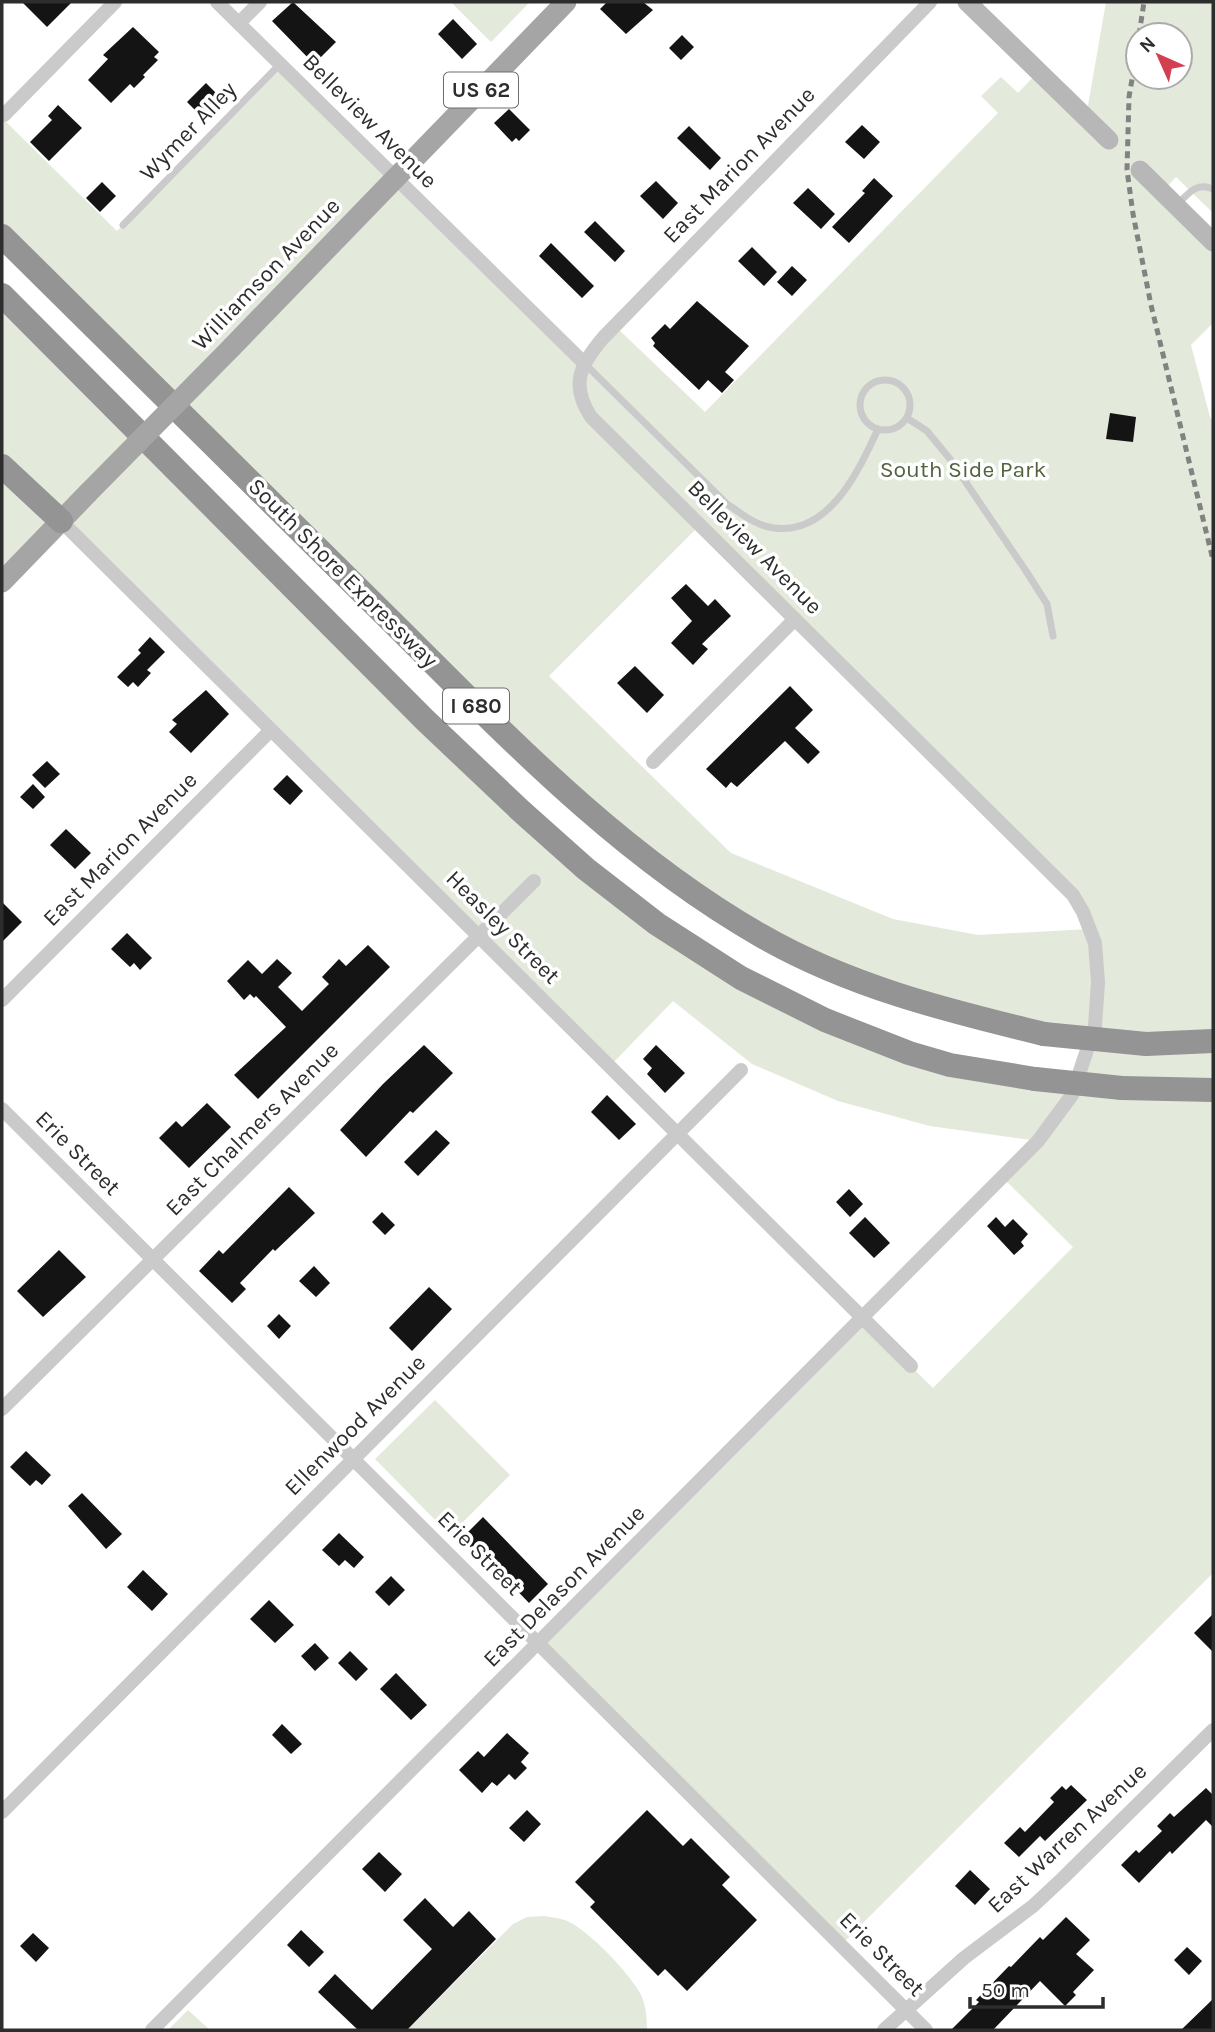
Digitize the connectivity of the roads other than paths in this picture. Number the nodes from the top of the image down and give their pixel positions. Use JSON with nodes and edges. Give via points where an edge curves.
{"nodes":[{"id":1,"x":115,"y":2,"type":"edge"},
{"id":2,"x":217,"y":2,"type":"edge"},
{"id":3,"x":260,"y":2,"type":"edge"},
{"id":4,"x":566,"y":2,"type":"edge"},
{"id":5,"x":930,"y":2,"type":"edge"},
{"id":6,"x":967,"y":2,"type":"edge"},
{"id":7,"x":239,"y":23,"type":"junction"},
{"id":8,"x":280,"y":64,"type":"junction"},
{"id":9,"x":4,"y":115,"type":"dead end"},
{"id":10,"x":1109,"y":140,"type":"dead end"},
{"id":11,"x":1140,"y":170,"type":"dead end"},
{"id":12,"x":396,"y":178,"type":"junction"},
{"id":13,"x":1213,"y":190,"type":"edge"},
{"id":14,"x":1176,"y":206,"type":"junction"},
{"id":15,"x":123,"y":225,"type":"dead end"},
{"id":16,"x":2,"y":236,"type":"edge"},
{"id":17,"x":1211,"y":236,"type":"edge"},
{"id":18,"x":2,"y":295,"type":"edge"},
{"id":19,"x":2,"y":301,"type":"edge"},
{"id":20,"x":23,"y":317,"type":"junction"},
{"id":21,"x":584,"y":363,"type":"junction"},
{"id":22,"x":907,"y":418,"type":"junction"},
{"id":23,"x":878,"y":429,"type":"junction"},
{"id":24,"x":2,"y":466,"type":"edge"},
{"id":25,"x":61,"y":521,"type":"junction"},
{"id":26,"x":2,"y":582,"type":"edge"},
{"id":27,"x":795,"y":619,"type":"junction"},
{"id":28,"x":1053,"y":636,"type":"dead end"},
{"id":29,"x":271,"y":730,"type":"junction"},
{"id":30,"x":653,"y":762,"type":"dead end"},
{"id":31,"x":534,"y":881,"type":"dead end"},
{"id":32,"x":480,"y":936,"type":"junction"},
{"id":33,"x":2,"y":1000,"type":"edge"},
{"id":34,"x":1213,"y":1041,"type":"edge"},
{"id":35,"x":741,"y":1070,"type":"dead end"},
{"id":36,"x":1213,"y":1090,"type":"edge"},
{"id":37,"x":2,"y":1109,"type":"edge"},
{"id":38,"x":677,"y":1133,"type":"junction"},
{"id":39,"x":1007,"y":1172,"type":"joint"},
{"id":40,"x":153,"y":1259,"type":"junction"},
{"id":41,"x":862,"y":1318,"type":"junction"},
{"id":42,"x":911,"y":1366,"type":"dead end"},
{"id":43,"x":2,"y":1409,"type":"edge"},
{"id":44,"x":354,"y":1460,"type":"junction"},
{"id":45,"x":538,"y":1643,"type":"junction"},
{"id":46,"x":1213,"y":1730,"type":"edge"},
{"id":47,"x":2,"y":1812,"type":"edge"},
{"id":48,"x":906,"y":2011,"type":"junction"},
{"id":49,"x":152,"y":2030,"type":"edge"},
{"id":50,"x":884,"y":2030,"type":"edge"},
{"id":51,"x":926,"y":2030,"type":"edge"}],
"edges":[{"from":1,"to":9,"type":"street"},
{"from":2,"to":7,"type":"street","name":"Belleview Avenue"},
{"from":3,"to":7,"type":"street"},
{"from":4,"to":12,"type":"main road","name":"Williamson Avenue","number":"US 62"},
{"from":5,"to":21,"type":"street","name":"East Marion Avenue","via":[[603,338]]},
{"from":6,"to":10,"type":"main road"},
{"from":7,"to":8,"type":"street","name":"Belleview Avenue"},
{"from":8,"to":12,"type":"street","name":"Belleview Avenue"},
{"from":8,"to":15,"type":"lane","name":"Wymer Alley"},
{"from":11,"to":14,"type":"main road"},
{"from":12,"to":21,"type":"street","name":"Belleview Avenue"},
{"from":12,"to":25,"type":"main road","name":"Williamson Avenue","number":"US 62","bridge":true},
{"from":13,"to":14,"type":"lane","via":[[1195,187]]},
{"from":14,"to":17,"type":"main road"},
{"from":16,"to":34,"type":"highway","name":"South Shore Expressway","number":"I 680","bridge":true,"via":[[541,769],[691,893],[761,936],[838,973],[925,1005],[1044,1034],[1146,1044]]},
{"from":18,"to":20,"type":"highway","name":"South Shore Expressway","number":"I 680"},
{"from":19,"to":20,"type":"highway"},
{"from":20,"to":36,"type":"highway","name":"South Shore Expressway","number":"I 680","bridge":true,"via":[[425,720],[586,869],[657,924],[741,978],[825,1020],[929,1059],[1035,1079],[1122,1088]]},
{"from":21,"to":23,"type":"lane","via":[[716,494],[746,517],[773,528],[804,524],[831,506],[860,467]]},
{"from":21,"to":27,"type":"street","name":"Belleview Avenue","via":[[579,394],[592,417]]},
{"from":22,"to":23,"type":"lane","via":[[894,428]]},
{"from":22,"to":23,"type":"lane","via":[[910,402],[903,387],[889,380],[873,383],[862,396],[861,412]]},
{"from":22,"to":28,"type":"lane","via":[[927,431],[950,459],[1026,571],[1047,604]]},
{"from":24,"to":25,"type":"highway"},
{"from":25,"to":26,"type":"main road","name":"Williamson Avenue","number":"US 62"},
{"from":25,"to":29,"type":"street","name":"Heasley Street"},
{"from":27,"to":30,"type":"street"},
{"from":27,"to":39,"type":"street","name":"Belleview Avenue","via":[[1073,895],[1091,929],[1097,959],[1095,1026],[1072,1095],[1038,1141]]},
{"from":29,"to":32,"type":"street","name":"Heasley Street"},
{"from":29,"to":33,"type":"street","name":"East Marion Avenue"},
{"from":31,"to":32,"type":"street","name":"East Chalmers Avenue"},
{"from":32,"to":38,"type":"street","name":"Heasley Street"},
{"from":32,"to":40,"type":"street","name":"East Chalmers Avenue"},
{"from":35,"to":38,"type":"street","name":"Ellenwood Avenue"},
{"from":37,"to":40,"type":"street","name":"Erie Street"},
{"from":38,"to":41,"type":"street","name":"Heasley Street"},
{"from":38,"to":44,"type":"street","name":"Ellenwood Avenue"},
{"from":39,"to":41,"type":"street","name":"East Delason Avenue"},
{"from":40,"to":43,"type":"street","name":"East Chalmers Avenue"},
{"from":40,"to":44,"type":"street","name":"Erie Street"},
{"from":41,"to":42,"type":"street","name":"Heasley Street"},
{"from":41,"to":45,"type":"street","name":"East Delason Avenue"},
{"from":44,"to":45,"type":"street","name":"Erie Street"},
{"from":44,"to":47,"type":"street","name":"Ellenwood Avenue"},
{"from":45,"to":48,"type":"street","name":"Erie Street"},
{"from":45,"to":49,"type":"street","name":"East Delason Avenue"},
{"from":46,"to":48,"type":"street","name":"East Warren Avenue","via":[[1033,1906],[964,1958]]},
{"from":48,"to":50,"type":"street","name":"East Warren Avenue"},
{"from":48,"to":51,"type":"street","name":"Erie Street"}]}
